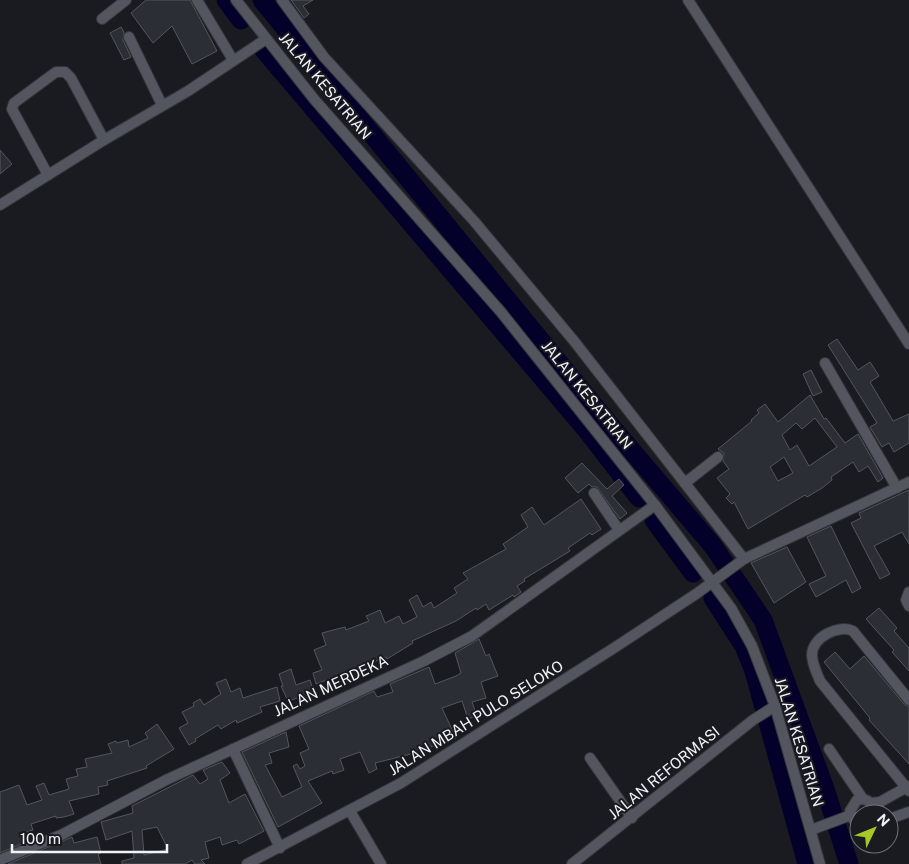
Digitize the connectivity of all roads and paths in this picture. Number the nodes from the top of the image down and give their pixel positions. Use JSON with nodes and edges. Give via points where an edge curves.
{"nodes":[{"id":1,"x":126,"y":0,"type":"edge"},
{"id":2,"x":197,"y":0,"type":"edge"},
{"id":3,"x":236,"y":0,"type":"edge"},
{"id":4,"x":282,"y":0,"type":"edge"},
{"id":5,"x":688,"y":0,"type":"edge"},
{"id":6,"x":102,"y":19,"type":"dead end"},
{"id":7,"x":129,"y":37,"type":"dead end"},
{"id":8,"x":261,"y":43,"type":"junction"},
{"id":9,"x":233,"y":60,"type":"junction"},
{"id":10,"x":162,"y":105,"type":"junction"},
{"id":11,"x":104,"y":140,"type":"junction"},
{"id":12,"x":48,"y":175,"type":"junction"},
{"id":13,"x":0,"y":205,"type":"edge"},
{"id":14,"x":909,"y":344,"type":"edge"},
{"id":15,"x":825,"y":363,"type":"dead end"},
{"id":16,"x":718,"y":457,"type":"dead end"},
{"id":17,"x":689,"y":479,"type":"junction"},
{"id":18,"x":909,"y":482,"type":"edge"},
{"id":19,"x":897,"y":488,"type":"junction"},
{"id":20,"x":594,"y":493,"type":"dead end"},
{"id":21,"x":650,"y":509,"type":"junction"},
{"id":22,"x":619,"y":530,"type":"junction"},
{"id":23,"x":741,"y":561,"type":"junction"},
{"id":24,"x":713,"y":582,"type":"junction"},
{"id":25,"x":909,"y":592,"type":"edge"},
{"id":26,"x":909,"y":606,"type":"edge"},
{"id":27,"x":909,"y":700,"type":"edge"},
{"id":28,"x":772,"y":708,"type":"junction"},
{"id":29,"x":233,"y":749,"type":"junction"},
{"id":30,"x":829,"y":749,"type":"dead end"},
{"id":31,"x":590,"y":758,"type":"dead end"},
{"id":32,"x":908,"y":788,"type":"edge"},
{"id":33,"x":867,"y":801,"type":"junction"},
{"id":34,"x":854,"y":804,"type":"edge"},
{"id":35,"x":868,"y":804,"type":"edge"},
{"id":36,"x":350,"y":811,"type":"junction"},
{"id":37,"x":632,"y":818,"type":"junction"},
{"id":38,"x":849,"y":820,"type":"edge"},
{"id":39,"x":814,"y":829,"type":"junction"},
{"id":40,"x":280,"y":848,"type":"junction"},
{"id":41,"x":0,"y":860,"type":"edge"},
{"id":42,"x":247,"y":864,"type":"edge"},
{"id":43,"x":381,"y":864,"type":"edge"},
{"id":44,"x":572,"y":864,"type":"edge"},
{"id":45,"x":820,"y":864,"type":"edge"}],
"edges":[{"from":1,"to":6,"type":"street"},
{"from":2,"to":9,"type":"street"},
{"from":3,"to":8,"type":"street","name":"JALAN KESATRIAN"},
{"from":4,"to":17,"type":"street","via":[[324,57],[474,222]]},
{"from":5,"to":14,"type":"street"},
{"from":7,"to":10,"type":"street"},
{"from":8,"to":9,"type":"street"},
{"from":8,"to":21,"type":"street","name":"JALAN KESATRIAN","via":[[501,312]]},
{"from":9,"to":10,"type":"street"},
{"from":10,"to":11,"type":"street"},
{"from":11,"to":12,"type":"street"},
{"from":11,"to":12,"type":"street","via":[[71,78],[65,72],[56,72],[14,103],[12,109]]},
{"from":12,"to":13,"type":"street"},
{"from":15,"to":19,"type":"street"},
{"from":16,"to":17,"type":"street"},
{"from":17,"to":23,"type":"street"},
{"from":18,"to":19,"type":"street","name":"JALAN MBAH PULO SELOKO"},
{"from":19,"to":23,"type":"street","name":"JALAN MBAH PULO SELOKO"},
{"from":20,"to":22,"type":"street"},
{"from":21,"to":22,"type":"street","name":"JALAN MERDEKA"},
{"from":21,"to":24,"type":"street","name":"JALAN KESATRIAN"},
{"from":22,"to":29,"type":"street","name":"JALAN MERDEKA","via":[[472,636]]},
{"from":23,"to":24,"type":"street","name":"JALAN MBAH PULO SELOKO"},
{"from":24,"to":28,"type":"street","name":"JALAN KESATRIAN","via":[[742,627]]},
{"from":24,"to":36,"type":"street","name":"JALAN MBAH PULO SELOKO","via":[[518,711]]},
{"from":25,"to":26,"type":"street","via":[[906,600]]},
{"from":27,"to":32,"type":"street","via":[[853,631],[837,628],[813,650],[820,682]]},
{"from":28,"to":37,"type":"street","name":"JALAN REFORMASI"},
{"from":28,"to":39,"type":"street","name":"JALAN KESATRIAN"},
{"from":29,"to":40,"type":"street"},
{"from":29,"to":41,"type":"street","name":"JALAN MERDEKA","via":[[61,835]]},
{"from":30,"to":33,"type":"street"},
{"from":31,"to":37,"type":"street"},
{"from":32,"to":33,"type":"street","via":[[880,802]]},
{"from":33,"to":34,"type":"street"},
{"from":33,"to":35,"type":"street"},
{"from":36,"to":40,"type":"street","name":"JALAN MBAH PULO SELOKO"},
{"from":36,"to":43,"type":"street"},
{"from":37,"to":44,"type":"street","name":"JALAN REFORMASI"},
{"from":38,"to":39,"type":"street"},
{"from":39,"to":45,"type":"street","name":"JALAN KESATRIAN"},
{"from":40,"to":42,"type":"street","name":"JALAN MBAH PULO SELOKO"}]}
